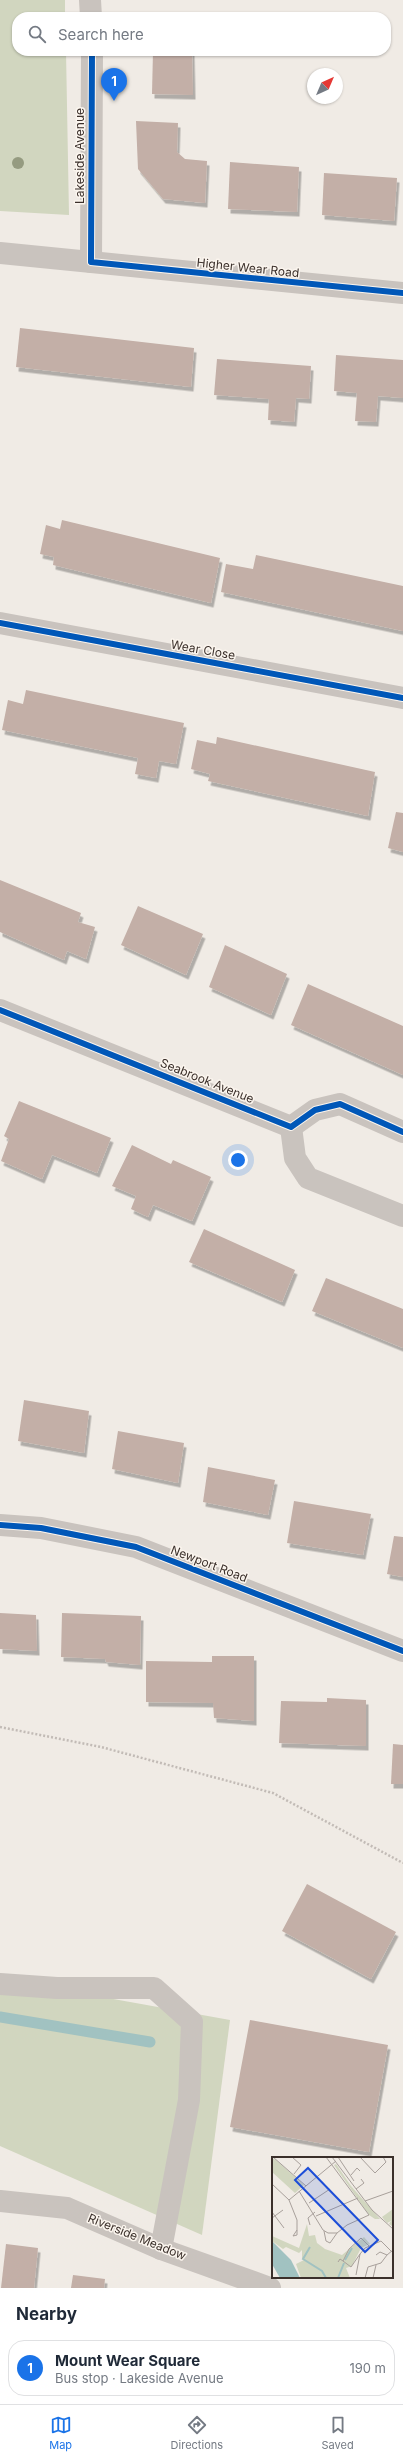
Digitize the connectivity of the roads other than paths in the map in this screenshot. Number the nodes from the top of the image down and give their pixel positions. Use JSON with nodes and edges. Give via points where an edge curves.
{"nodes":[{"id":1,"x":90,"y":0,"type":"edge"},
{"id":2,"x":91,"y":12,"type":"edge"},
{"id":3,"x":92,"y":56,"type":"edge"},
{"id":4,"x":0,"y":254,"type":"edge"},
{"id":5,"x":91,"y":262,"type":"junction"},
{"id":6,"x":403,"y":293,"type":"edge"},
{"id":7,"x":0,"y":622,"type":"edge"},
{"id":8,"x":403,"y":698,"type":"edge"},
{"id":9,"x":0,"y":1010,"type":"edge"},
{"id":10,"x":291,"y":1126,"type":"junction"},
{"id":11,"x":403,"y":1132,"type":"edge"},
{"id":12,"x":403,"y":1216,"type":"edge"},
{"id":13,"x":0,"y":1525,"type":"edge"},
{"id":14,"x":403,"y":1651,"type":"edge"},
{"id":15,"x":0,"y":1984,"type":"edge"},
{"id":16,"x":0,"y":2201,"type":"edge"},
{"id":17,"x":161,"y":2249,"type":"junction"},
{"id":18,"x":270,"y":2288,"type":"edge"}],
"edges":[{"from":1,"to":2,"type":"street"},
{"from":3,"to":5,"type":"street","name":"Lakeside Avenue"},
{"from":4,"to":5,"type":"street","name":"Higher Wear Road"},
{"from":5,"to":6,"type":"street","name":"Higher Wear Road"},
{"from":7,"to":8,"type":"street","name":"Wear Close"},
{"from":9,"to":10,"type":"street","name":"Seabrook Avenue"},
{"from":10,"to":11,"type":"street","via":[[315,1110],[340,1104]]},
{"from":10,"to":12,"type":"street","via":[[295,1158],[308,1178]]},
{"from":13,"to":14,"type":"street","name":"Newport Road","via":[[41,1528],[136,1547]]},
{"from":15,"to":17,"type":"street","via":[[57,1988],[154,1988],[192,2022],[189,2100]]},
{"from":16,"to":17,"type":"street","name":"Riverside Meadow","via":[[67,2208]]},
{"from":17,"to":18,"type":"street","name":"Riverside Meadow"}]}
